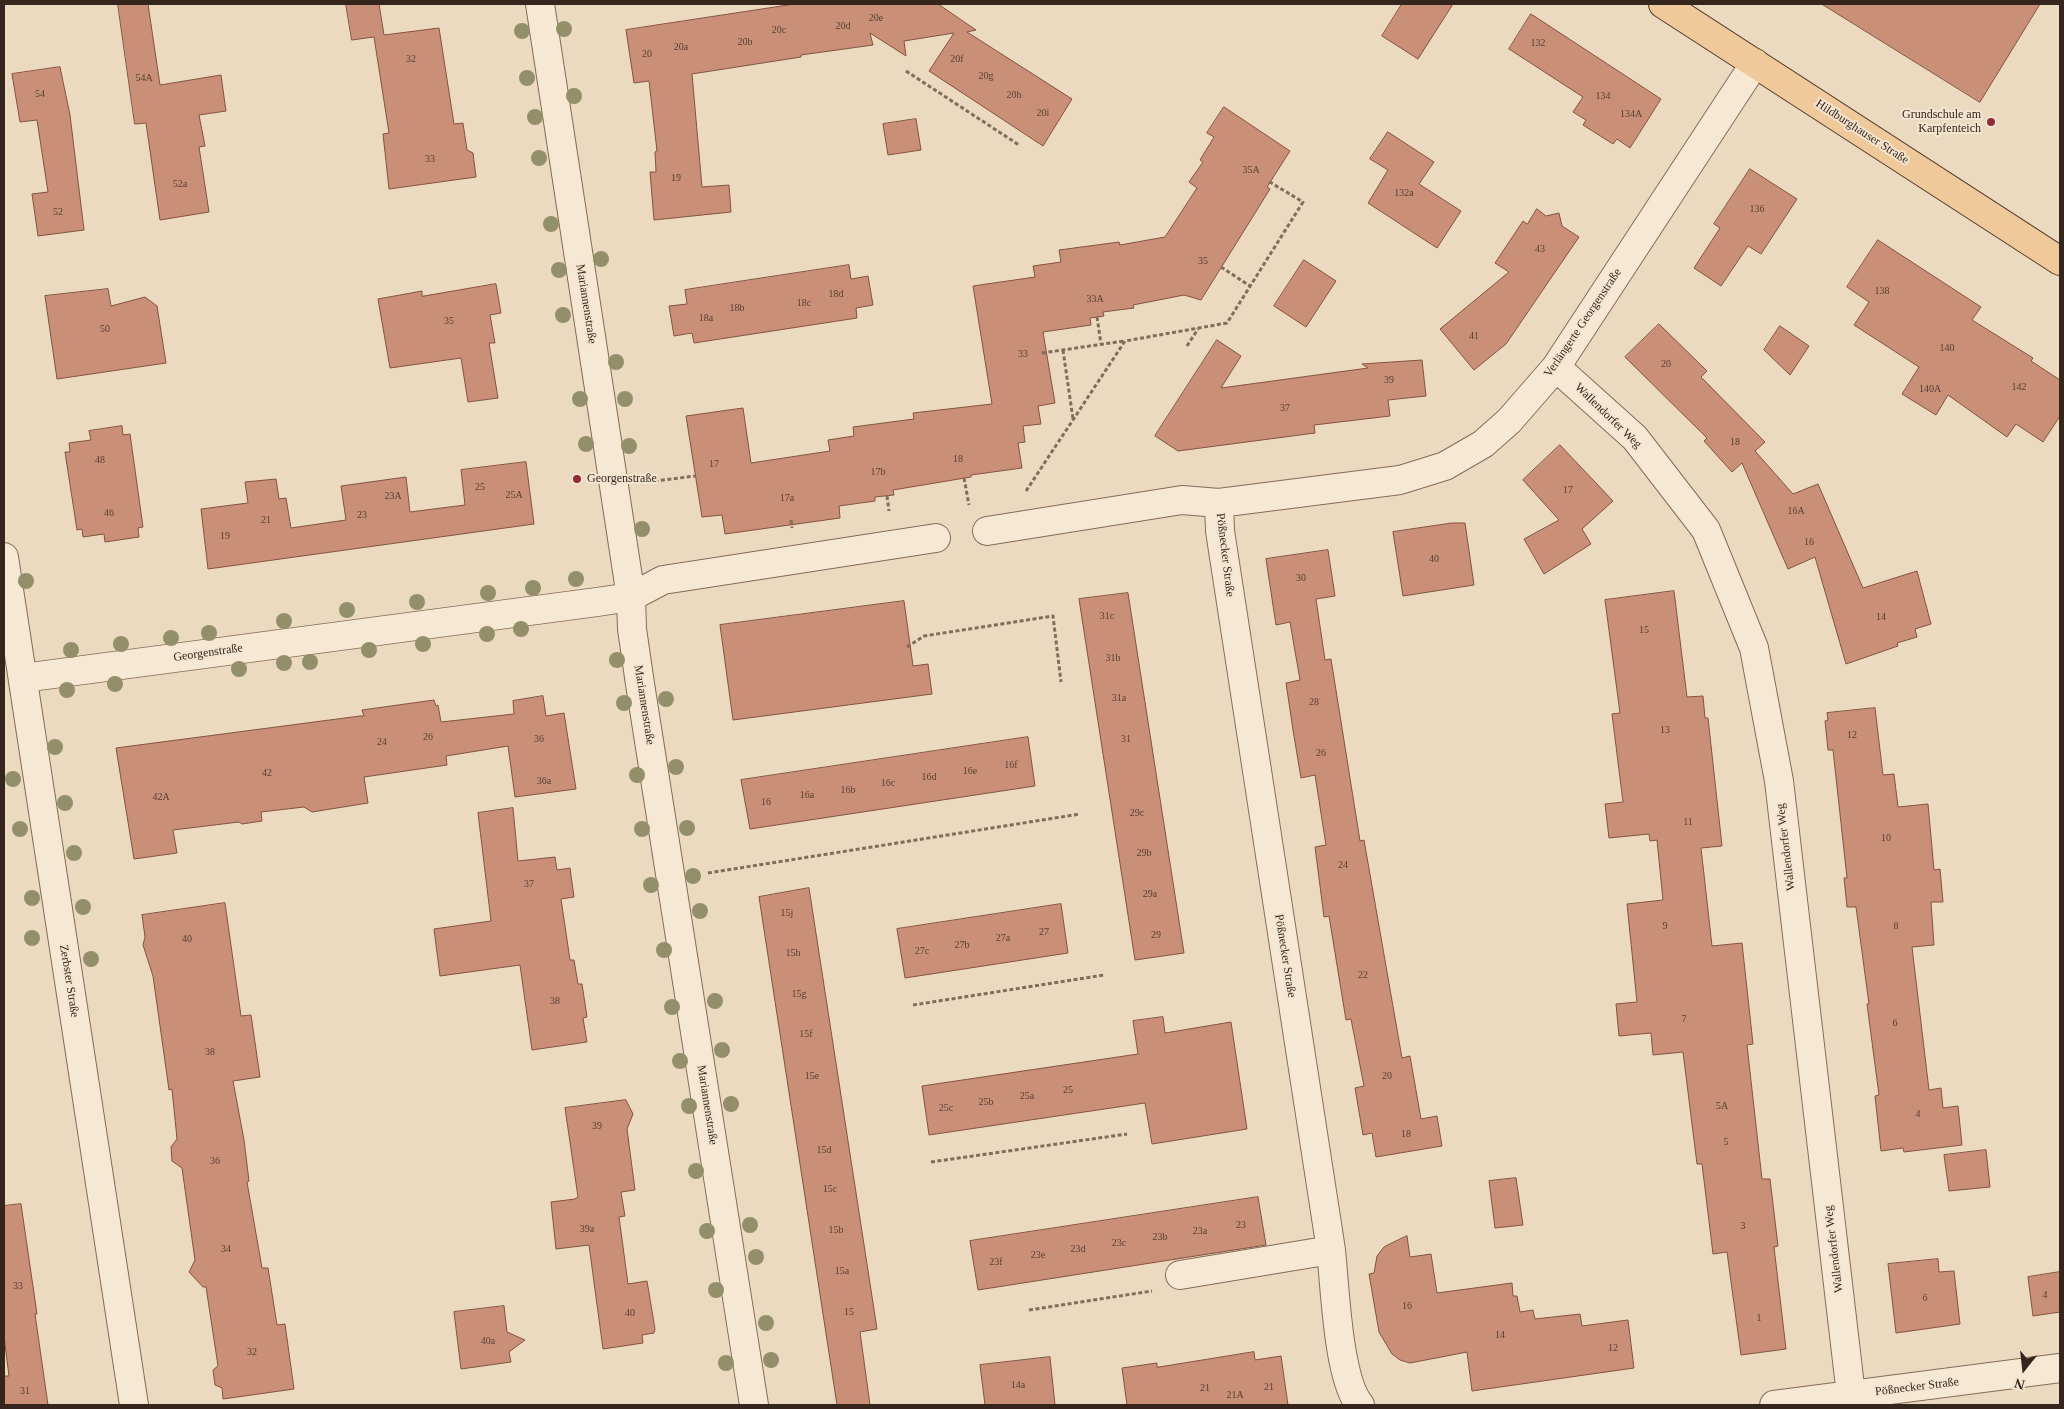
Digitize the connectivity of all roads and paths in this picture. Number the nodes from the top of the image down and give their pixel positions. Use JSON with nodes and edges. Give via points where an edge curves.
{"nodes":[{"id":1,"x":540,"y":4,"type":"edge"},
{"id":2,"x":1663,"y":4,"type":"edge"},
{"id":3,"x":1755,"y":63,"type":"junction"},
{"id":4,"x":906,"y":71,"type":"dead end"},
{"id":5,"x":1019,"y":145,"type":"dead end"},
{"id":6,"x":1268,"y":180,"type":"dead end"},
{"id":7,"x":2060,"y":261,"type":"edge"},
{"id":8,"x":1221,"y":268,"type":"dead end"},
{"id":9,"x":1250,"y":286,"type":"junction"},
{"id":10,"x":1097,"y":317,"type":"dead end"},
{"id":11,"x":1198,"y":328,"type":"junction"},
{"id":12,"x":1125,"y":341,"type":"junction"},
{"id":13,"x":1101,"y":344,"type":"junction"},
{"id":14,"x":1188,"y":346,"type":"dead end"},
{"id":15,"x":1063,"y":350,"type":"junction"},
{"id":16,"x":1042,"y":353,"type":"dead end"},
{"id":17,"x":1556,"y":367,"type":"junction"},
{"id":18,"x":1073,"y":420,"type":"junction"},
{"id":19,"x":695,"y":476,"type":"dead end"},
{"id":20,"x":964,"y":478,"type":"dead end"},
{"id":21,"x":648,"y":482,"type":"dead end"},
{"id":22,"x":1021,"y":498,"type":"dead end"},
{"id":23,"x":1219,"y":503,"type":"junction"},
{"id":24,"x":978,"y":522,"type":"joint"},
{"id":25,"x":936,"y":538,"type":"dead end"},
{"id":26,"x":4,"y":557,"type":"edge"},
{"id":27,"x":631,"y":597,"type":"junction"},
{"id":28,"x":907,"y":647,"type":"dead end"},
{"id":29,"x":23,"y":678,"type":"junction"},
{"id":30,"x":1061,"y":682,"type":"dead end"},
{"id":31,"x":1080,"y":814,"type":"dead end"},
{"id":32,"x":708,"y":874,"type":"dead end"},
{"id":33,"x":1104,"y":975,"type":"dead end"},
{"id":34,"x":913,"y":1005,"type":"dead end"},
{"id":35,"x":1127,"y":1134,"type":"dead end"},
{"id":36,"x":930,"y":1162,"type":"dead end"},
{"id":37,"x":1331,"y":1250,"type":"junction"},
{"id":38,"x":1180,"y":1275,"type":"joint"},
{"id":39,"x":1029,"y":1310,"type":"dead end"},
{"id":40,"x":2060,"y":1368,"type":"edge"},
{"id":41,"x":1851,"y":1395,"type":"junction"},
{"id":42,"x":134,"y":1405,"type":"edge"},
{"id":43,"x":754,"y":1405,"type":"edge"},
{"id":44,"x":1360,"y":1405,"type":"edge"},
{"id":45,"x":1774,"y":1405,"type":"edge"}],
"edges":[{"from":1,"to":27,"type":"street","name":"Mariannenstraße"},
{"from":2,"to":3,"type":"main road","name":"Hildburghauser Straße"},
{"from":3,"to":7,"type":"main road","name":"Hildburghauser Straße"},
{"from":3,"to":17,"type":"street","name":"Verlängerte Georgenstraße"},
{"from":4,"to":5,"type":"path"},
{"from":6,"to":9,"type":"path","via":[[1302,202]]},
{"from":8,"to":9,"type":"path"},
{"from":9,"to":11,"type":"path","via":[[1227,323]]},
{"from":10,"to":13,"type":"path"},
{"from":11,"to":12,"type":"path"},
{"from":11,"to":14,"type":"path"},
{"from":12,"to":13,"type":"path"},
{"from":12,"to":18,"type":"path"},
{"from":13,"to":15,"type":"path"},
{"from":15,"to":16,"type":"path"},
{"from":15,"to":18,"type":"path"},
{"from":17,"to":23,"type":"street","name":"Verlängerte Georgenstraße","via":[[1509,421],[1483,444],[1445,466],[1400,480]]},
{"from":17,"to":41,"type":"street","name":"Wallendorfer Weg","via":[[1635,438],[1706,530],[1754,648],[1779,781]]},
{"from":18,"to":22,"type":"path"},
{"from":19,"to":21,"type":"path"},
{"from":20,"to":24,"type":"path"},
{"from":23,"to":24,"type":"street","name":"Verlängerte Georgenstraße","via":[[1182,500]]},
{"from":23,"to":37,"type":"street","name":"Pößnecker Straße","via":[[1222,540]]},
{"from":25,"to":27,"type":"street","via":[[663,580]]},
{"from":26,"to":29,"type":"street","name":"Zerbster Straße"},
{"from":27,"to":29,"type":"street","name":"Georgenstraße"},
{"from":27,"to":43,"type":"street","name":"Mariannenstraße","via":[[640,684]]},
{"from":28,"to":30,"type":"path","via":[[924,636],[1053,616]]},
{"from":29,"to":42,"type":"street","name":"Zerbster Straße"},
{"from":31,"to":32,"type":"path"},
{"from":33,"to":34,"type":"path"},
{"from":35,"to":36,"type":"path"},
{"from":37,"to":38,"type":"street"},
{"from":37,"to":44,"type":"street","name":"Pößnecker Straße","via":[[1348,1381]]},
{"from":38,"to":39,"type":"path","via":[[1162,1290]]},
{"from":40,"to":41,"type":"street","name":"Pößnecker Straße"},
{"from":41,"to":45,"type":"street","name":"Pößnecker Straße"}]}
